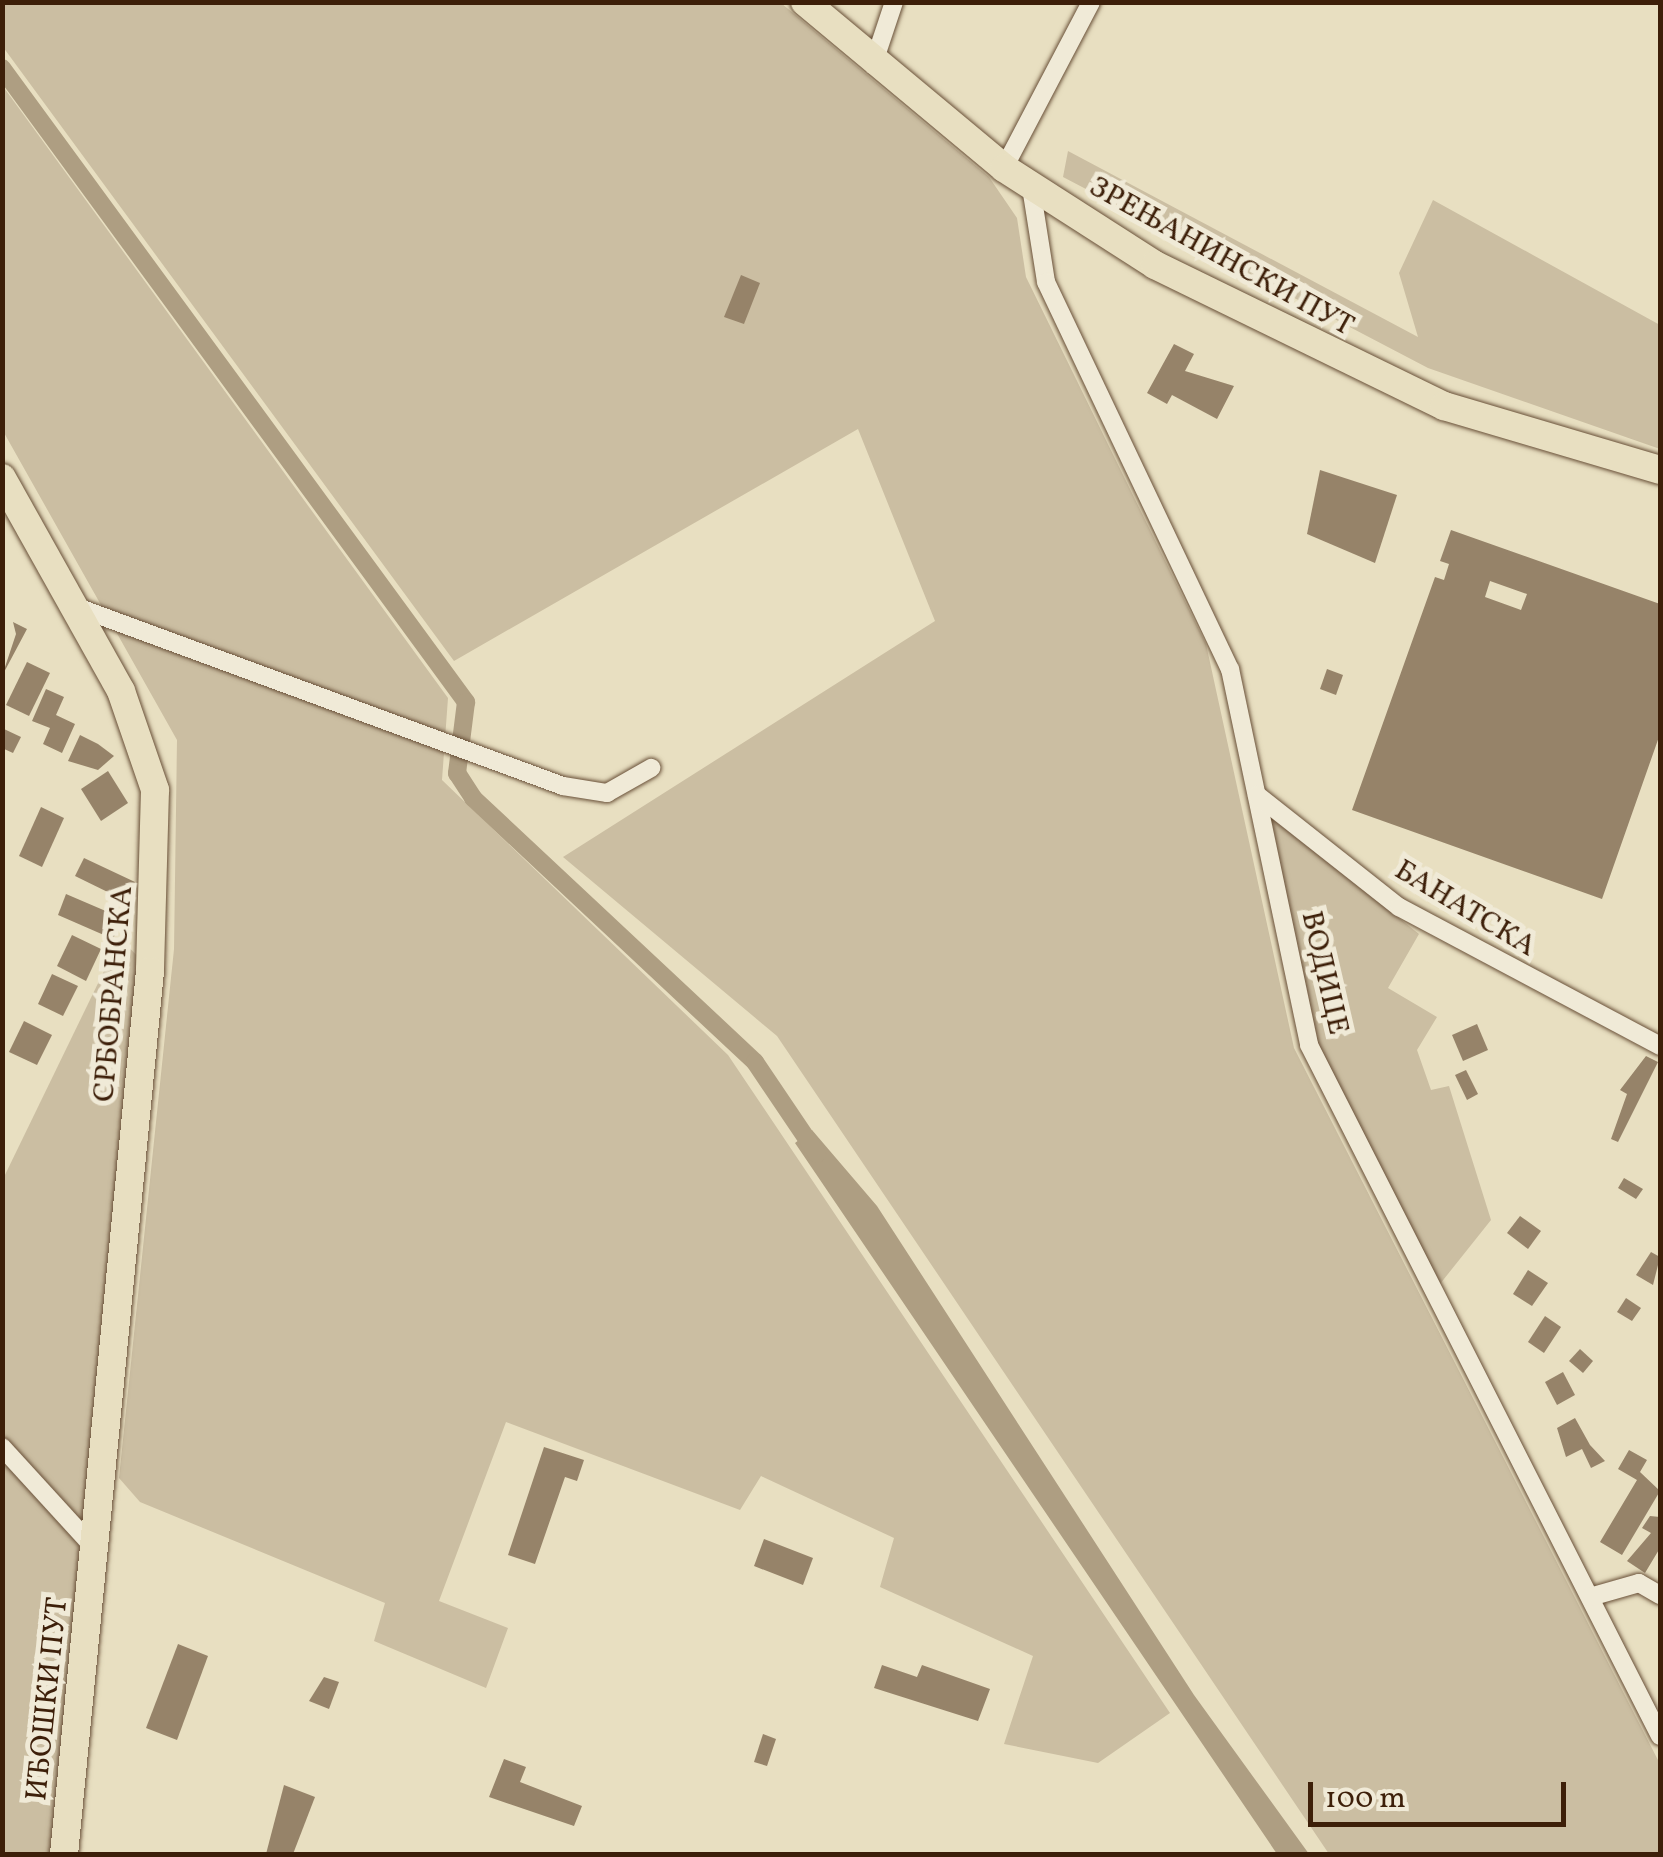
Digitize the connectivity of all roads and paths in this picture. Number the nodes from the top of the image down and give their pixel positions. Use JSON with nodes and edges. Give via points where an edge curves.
{"nodes":[{"id":1,"x":804,"y":2,"type":"edge"},
{"id":2,"x":894,"y":2,"type":"edge"},
{"id":3,"x":1091,"y":2,"type":"edge"},
{"id":4,"x":873,"y":65,"type":"junction"},
{"id":5,"x":1004,"y":168,"type":"junction"},
{"id":6,"x":1031,"y":187,"type":"junction"},
{"id":7,"x":1660,"y":470,"type":"edge"},
{"id":8,"x":2,"y":478,"type":"edge"},
{"id":9,"x":74,"y":606,"type":"junction"},
{"id":10,"x":651,"y":768,"type":"dead end"},
{"id":11,"x":1258,"y":795,"type":"junction"},
{"id":12,"x":1660,"y":1046,"type":"edge"},
{"id":13,"x":2,"y":1447,"type":"edge"},
{"id":14,"x":97,"y":1550,"type":"junction"},
{"id":15,"x":1660,"y":1595,"type":"edge"},
{"id":16,"x":1590,"y":1597,"type":"junction"},
{"id":17,"x":1660,"y":1736,"type":"edge"},
{"id":18,"x":64,"y":1854,"type":"edge"}],
"edges":[{"from":1,"to":4,"type":"main road","name":"ЗРЕЊАНИНСКИ ПУТ"},
{"from":2,"to":4,"type":"street"},
{"from":3,"to":5,"type":"street"},
{"from":4,"to":5,"type":"main road","name":"ЗРЕЊАНИНСКИ ПУТ"},
{"from":5,"to":6,"type":"main road","name":"ЗРЕЊАНИНСКИ ПУТ"},
{"from":6,"to":7,"type":"main road","name":"ЗРЕЊАНИНСКИ ПУТ","via":[[1316,350],[1444,406]]},
{"from":6,"to":11,"type":"street","name":"ВОДИЦЕ","via":[[1046,282],[1205,602]]},
{"from":8,"to":9,"type":"main road","name":"СРБОБРАНСКА"},
{"from":9,"to":10,"type":"street","via":[[477,754],[608,793]]},
{"from":9,"to":14,"type":"main road","name":"СРБОБРАНСКА","via":[[146,747],[157,868]]},
{"from":11,"to":12,"type":"street","name":"БАНАТСКА","via":[[1400,907]]},
{"from":11,"to":16,"type":"street","name":"ВОДИЦЕ","via":[[1309,1046]]},
{"from":13,"to":14,"type":"street"},
{"from":14,"to":18,"type":"main road","name":"ИЂОШКИ ПУТ"},
{"from":15,"to":16,"type":"street","via":[[1639,1583]]},
{"from":16,"to":17,"type":"street","name":"ВОДИЦЕ"}]}
